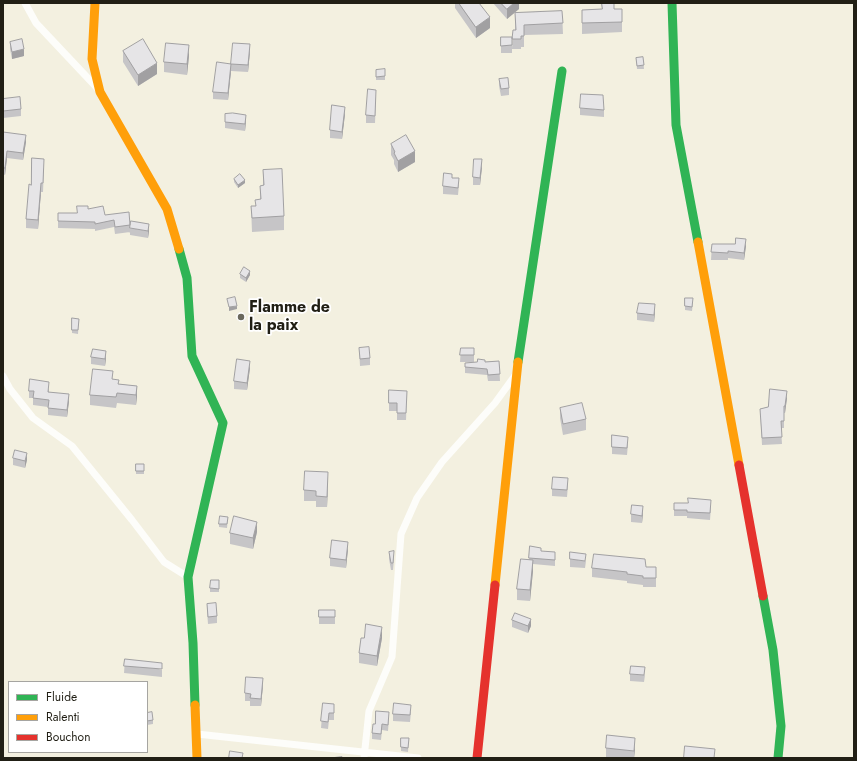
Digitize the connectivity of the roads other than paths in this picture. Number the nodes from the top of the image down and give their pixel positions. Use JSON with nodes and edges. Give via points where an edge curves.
{"nodes":[{"id":1,"x":26,"y":3,"type":"edge"},
{"id":2,"x":95,"y":3,"type":"edge"},
{"id":3,"x":672,"y":3,"type":"edge"},
{"id":4,"x":562,"y":71,"type":"dead end"},
{"id":5,"x":100,"y":92,"type":"junction"},
{"id":6,"x":516,"y":374,"type":"junction"},
{"id":7,"x":3,"y":376,"type":"edge"},
{"id":8,"x":188,"y":577,"type":"junction"},
{"id":9,"x":197,"y":734,"type":"junction"},
{"id":10,"x":364,"y":755,"type":"edge"},
{"id":11,"x":198,"y":758,"type":"edge"},
{"id":12,"x":418,"y":758,"type":"edge"},
{"id":13,"x":477,"y":758,"type":"edge"},
{"id":14,"x":778,"y":758,"type":"edge"}],
"edges":[{"from":1,"to":5,"type":"street","via":[[36,23]]},
{"from":2,"to":5,"type":"street","via":[[92,59]]},
{"from":3,"to":14,"type":"street","via":[[676,125],[773,650],[781,726]]},
{"from":4,"to":6,"type":"street"},
{"from":5,"to":8,"type":"street","via":[[167,209],[187,278],[192,356],[223,423]]},
{"from":6,"to":10,"type":"street","via":[[495,403],[442,462],[417,498],[401,534],[392,657],[368,711]]},
{"from":6,"to":13,"type":"street"},
{"from":7,"to":8,"type":"street","via":[[33,418],[72,446],[164,562]]},
{"from":8,"to":9,"type":"street"},
{"from":9,"to":10,"type":"street"},
{"from":9,"to":11,"type":"street"},
{"from":10,"to":12,"type":"street"}]}
